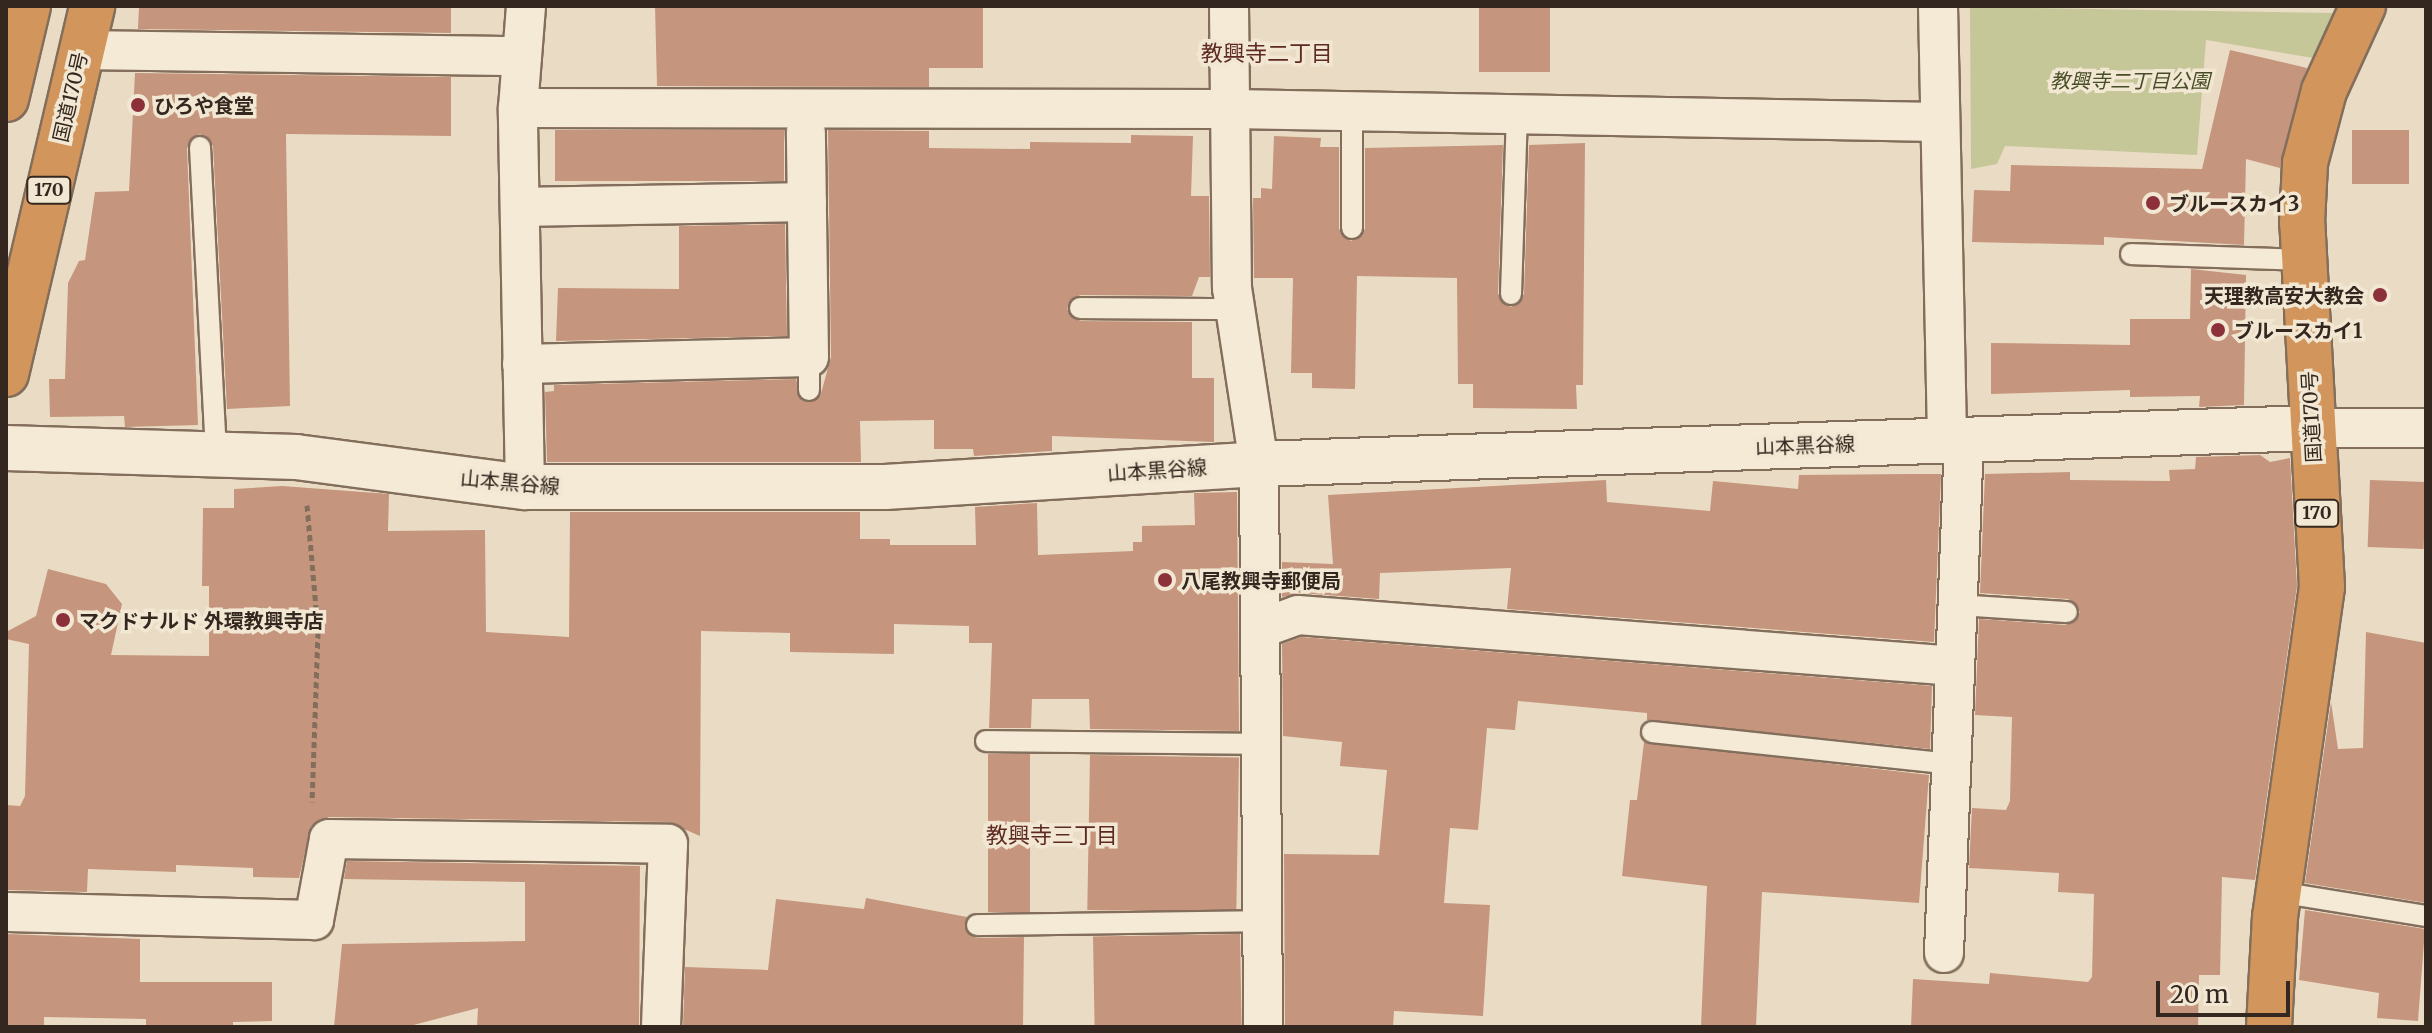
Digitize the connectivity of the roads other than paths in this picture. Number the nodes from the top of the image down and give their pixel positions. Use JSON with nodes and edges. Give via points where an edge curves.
{"nodes":[{"id":1,"x":28,"y":6,"type":"edge"},
{"id":2,"x":92,"y":6,"type":"edge"},
{"id":3,"x":526,"y":6,"type":"edge"},
{"id":4,"x":1229,"y":6,"type":"edge"},
{"id":5,"x":1938,"y":6,"type":"edge"},
{"id":6,"x":2363,"y":6,"type":"edge"},
{"id":7,"x":81,"y":50,"type":"junction"},
{"id":8,"x":522,"y":56,"type":"junction"},
{"id":9,"x":6,"y":99,"type":"edge"},
{"id":10,"x":518,"y":108,"type":"junction"},
{"id":11,"x":1232,"y":109,"type":"junction"},
{"id":12,"x":1352,"y":111,"type":"junction"},
{"id":13,"x":1517,"y":114,"type":"junction"},
{"id":14,"x":1938,"y":122,"type":"junction"},
{"id":15,"x":806,"y":132,"type":"dead end"},
{"id":16,"x":200,"y":147,"type":"dead end"},
{"id":17,"x":807,"y":202,"type":"junction"},
{"id":18,"x":520,"y":207,"type":"junction"},
{"id":19,"x":1352,"y":228,"type":"dead end"},
{"id":20,"x":2131,"y":254,"type":"dead end"},
{"id":21,"x":2303,"y":260,"type":"junction"},
{"id":22,"x":1511,"y":294,"type":"dead end"},
{"id":23,"x":1080,"y":308,"type":"dead end"},
{"id":24,"x":1236,"y":309,"type":"junction"},
{"id":25,"x":522,"y":364,"type":"junction"},
{"id":26,"x":6,"y":374,"type":"edge"},
{"id":27,"x":2311,"y":428,"type":"junction"},
{"id":28,"x":2426,"y":428,"type":"edge"},
{"id":29,"x":1956,"y":440,"type":"junction"},
{"id":30,"x":6,"y":448,"type":"edge"},
{"id":31,"x":216,"y":455,"type":"junction"},
{"id":32,"x":1259,"y":464,"type":"junction"},
{"id":33,"x":525,"y":487,"type":"junction"},
{"id":34,"x":1958,"y":605,"type":"junction"},
{"id":35,"x":2067,"y":612,"type":"dead end"},
{"id":36,"x":1260,"y":629,"type":"junction"},
{"id":37,"x":1955,"y":666,"type":"junction"},
{"id":38,"x":1652,"y":732,"type":"dead end"},
{"id":39,"x":986,"y":741,"type":"dead end"},
{"id":40,"x":1261,"y":744,"type":"junction"},
{"id":41,"x":1952,"y":764,"type":"junction"},
{"id":42,"x":2278,"y":892,"type":"junction"},
{"id":43,"x":6,"y":912,"type":"edge"},
{"id":44,"x":2426,"y":916,"type":"edge"},
{"id":45,"x":1262,"y":921,"type":"junction"},
{"id":46,"x":977,"y":925,"type":"dead end"},
{"id":47,"x":1944,"y":953,"type":"dead end"},
{"id":48,"x":661,"y":1027,"type":"edge"},
{"id":49,"x":1263,"y":1027,"type":"edge"},
{"id":50,"x":2269,"y":1027,"type":"edge"}],
"edges":[{"from":1,"to":9,"type":"highway"},
{"from":2,"to":7,"type":"highway","name":"国道170号","number":"170"},
{"from":3,"to":8,"type":"street"},
{"from":4,"to":11,"type":"street"},
{"from":5,"to":14,"type":"street"},
{"from":6,"to":21,"type":"highway","name":"国道170号","number":"170","via":[[2324,91],[2305,163]]},
{"from":7,"to":8,"type":"street"},
{"from":7,"to":26,"type":"highway","name":"国道170号","number":"170"},
{"from":8,"to":10,"type":"street"},
{"from":10,"to":11,"type":"street"},
{"from":10,"to":18,"type":"street"},
{"from":11,"to":12,"type":"street"},
{"from":11,"to":24,"type":"street"},
{"from":12,"to":13,"type":"street"},
{"from":12,"to":19,"type":"lane"},
{"from":13,"to":14,"type":"street"},
{"from":13,"to":22,"type":"lane"},
{"from":14,"to":29,"type":"street"},
{"from":15,"to":17,"type":"street"},
{"from":16,"to":31,"type":"lane"},
{"from":17,"to":18,"type":"street"},
{"from":17,"to":25,"type":"street","via":[[809,374]]},
{"from":18,"to":25,"type":"street"},
{"from":20,"to":21,"type":"lane"},
{"from":21,"to":27,"type":"highway","name":"国道170号","number":"170"},
{"from":23,"to":24,"type":"lane"},
{"from":24,"to":32,"type":"street"},
{"from":25,"to":33,"type":"street"},
{"from":27,"to":28,"type":"street"},
{"from":27,"to":29,"type":"main road","name":"山本黒谷線"},
{"from":27,"to":42,"type":"highway","name":"国道170号","number":"170","via":[[2322,587]]},
{"from":29,"to":32,"type":"main road","name":"山本黒谷線"},
{"from":29,"to":34,"type":"street"},
{"from":30,"to":31,"type":"main road","name":"山本黒谷線"},
{"from":31,"to":33,"type":"main road","name":"山本黒谷線","via":[[305,458]]},
{"from":32,"to":33,"type":"main road","name":"山本黒谷線","via":[[885,487]]},
{"from":32,"to":36,"type":"street"},
{"from":34,"to":35,"type":"lane"},
{"from":34,"to":37,"type":"street"},
{"from":36,"to":37,"type":"street","via":[[1298,615]]},
{"from":36,"to":40,"type":"street"},
{"from":37,"to":41,"type":"street"},
{"from":38,"to":41,"type":"lane"},
{"from":39,"to":40,"type":"lane"},
{"from":40,"to":45,"type":"street"},
{"from":41,"to":47,"type":"street"},
{"from":42,"to":44,"type":"lane"},
{"from":42,"to":50,"type":"highway","name":"国道170号","number":"170"},
{"from":43,"to":48,"type":"street","via":[[314,920],[329,839],[668,844]]},
{"from":45,"to":46,"type":"lane"},
{"from":45,"to":49,"type":"street"}]}
